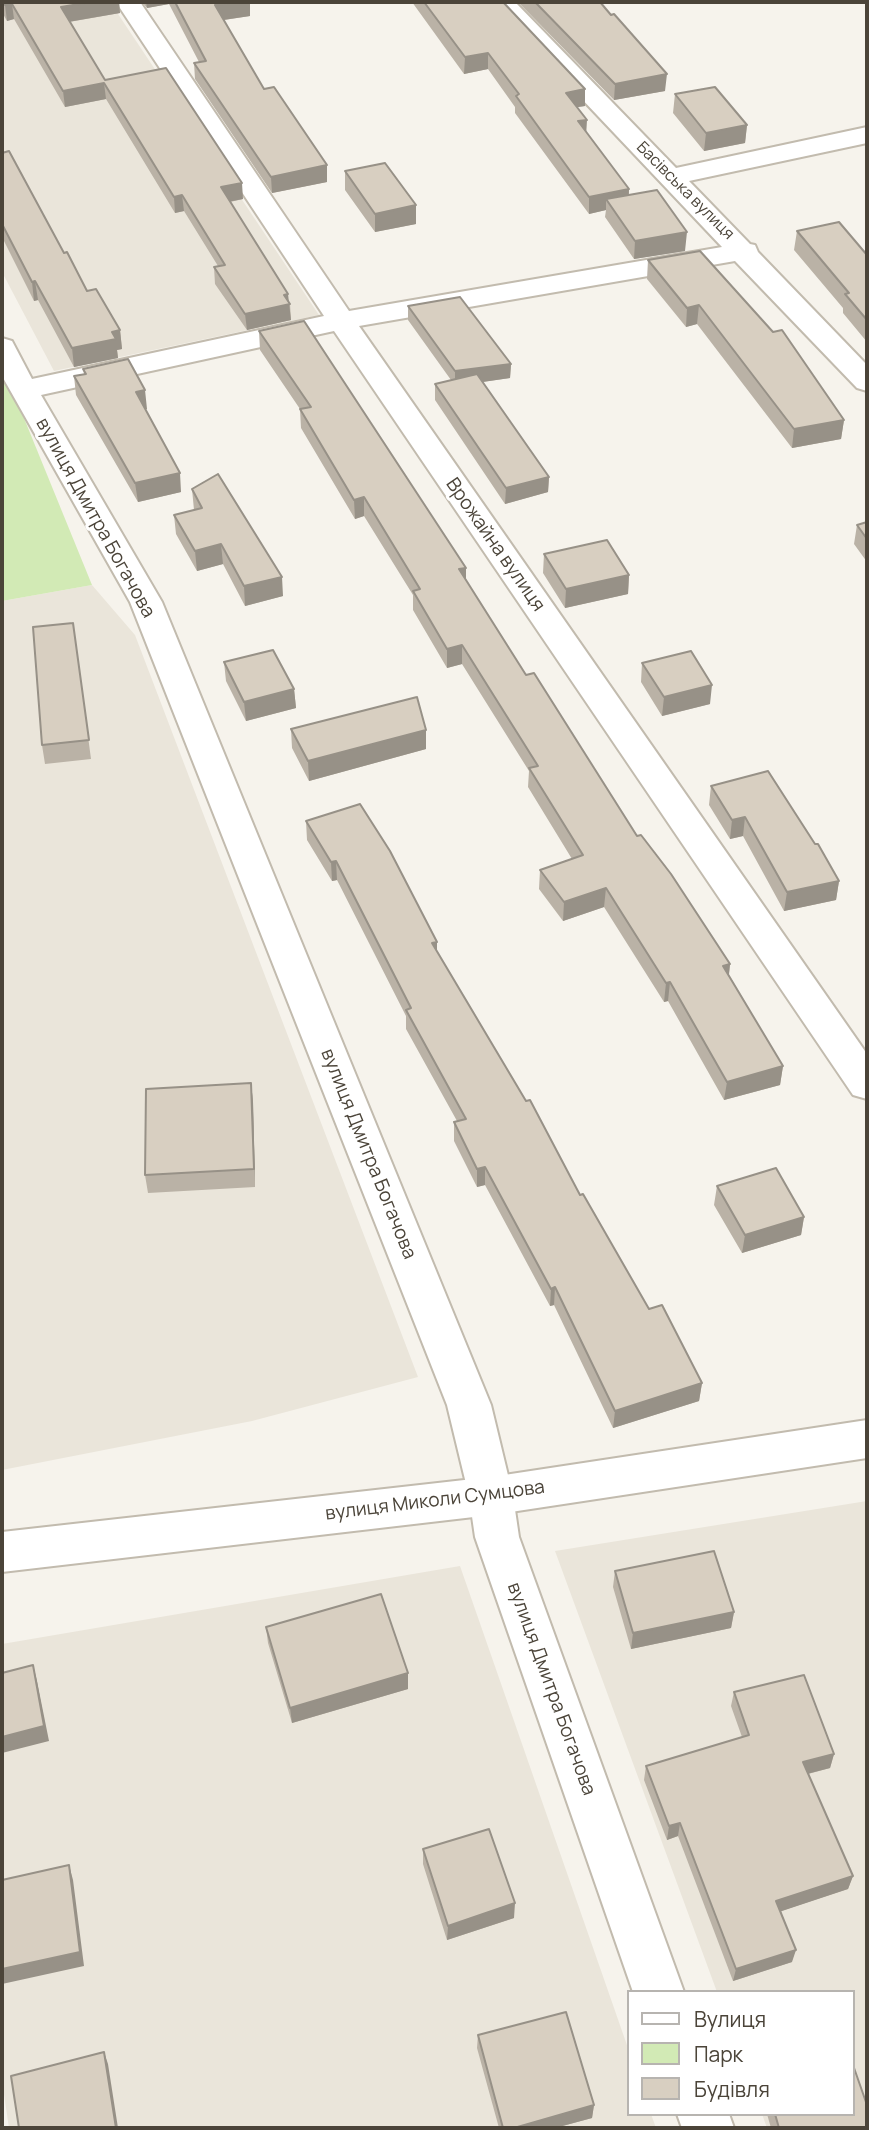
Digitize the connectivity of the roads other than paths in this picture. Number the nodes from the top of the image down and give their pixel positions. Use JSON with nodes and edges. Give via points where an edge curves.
{"nodes":[{"id":1,"x":128,"y":2,"type":"edge"},
{"id":2,"x":502,"y":2,"type":"edge"},
{"id":3,"x":867,"y":135,"type":"edge"},
{"id":4,"x":670,"y":177,"type":"junction"},
{"id":5,"x":745,"y":251,"type":"junction"},
{"id":6,"x":341,"y":321,"type":"junction"},
{"id":7,"x":2,"y":347,"type":"edge"},
{"id":8,"x":867,"y":382,"type":"edge"},
{"id":9,"x":23,"y":390,"type":"junction"},
{"id":10,"x":867,"y":1084,"type":"edge"},
{"id":11,"x":867,"y":1439,"type":"edge"},
{"id":12,"x":491,"y":1496,"type":"junction"},
{"id":13,"x":2,"y":1552,"type":"edge"},
{"id":14,"x":658,"y":1990,"type":"edge"}],
"edges":[{"from":1,"to":6,"type":"street","name":"Врожайна вулиця"},
{"from":2,"to":4,"type":"street","name":"Басівська вулиця"},
{"from":3,"to":4,"type":"street"},
{"from":4,"to":5,"type":"street","name":"Басівська вулиця"},
{"from":5,"to":6,"type":"street"},
{"from":5,"to":8,"type":"street","name":"Басівська вулиця"},
{"from":6,"to":9,"type":"street"},
{"from":6,"to":10,"type":"street","name":"Врожайна вулиця"},
{"from":7,"to":9,"type":"street","name":"вулиця Дмитра Богачова"},
{"from":9,"to":12,"type":"street","name":"вулиця Дмитра Богачова","via":[[146,602],[469,1405]]},
{"from":11,"to":12,"type":"street","name":"вулиця Миколи Сумцова"},
{"from":12,"to":13,"type":"street","name":"вулиця Миколи Сумцова"},
{"from":12,"to":14,"type":"street","name":"вулиця Дмитра Богачова","via":[[497,1537]]}]}
